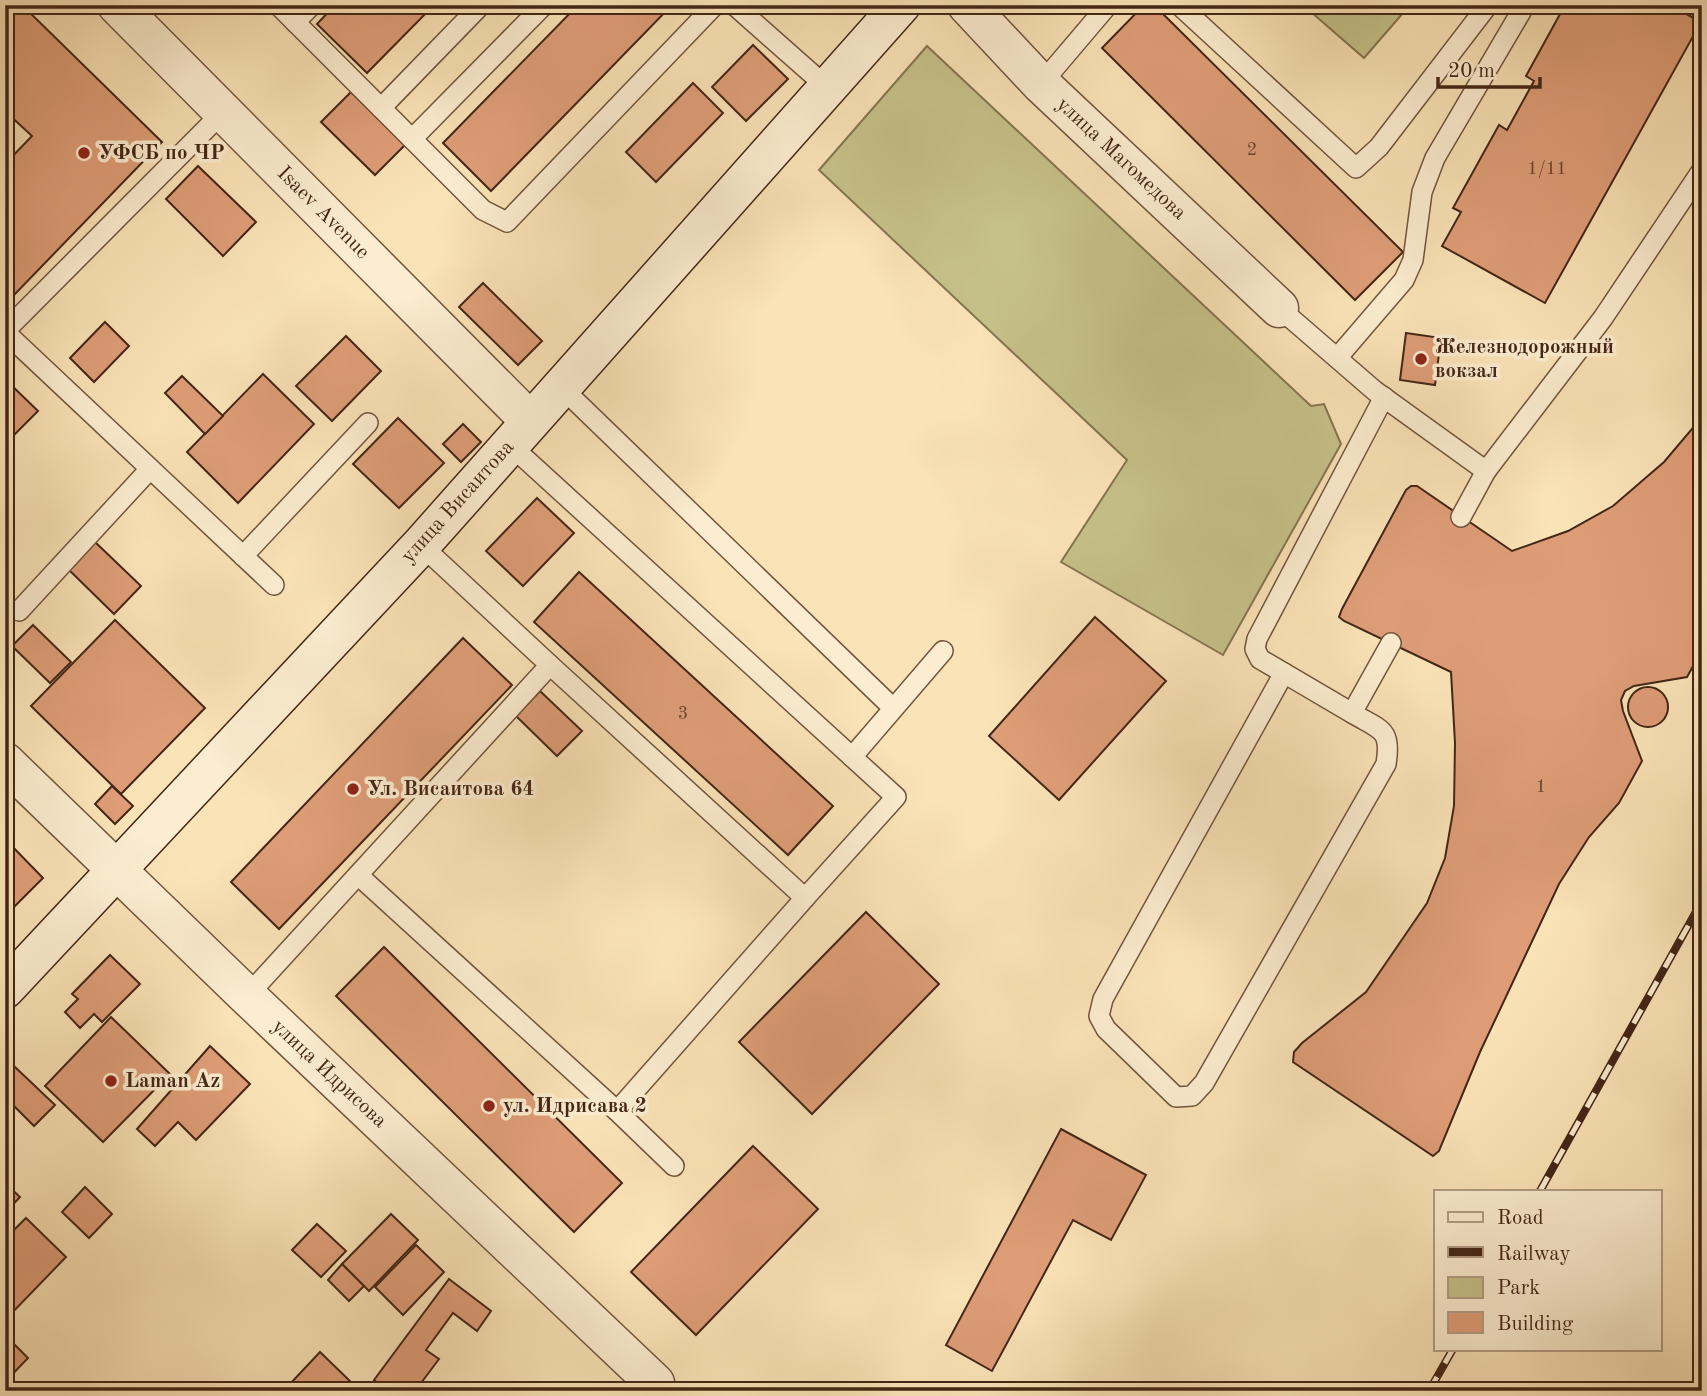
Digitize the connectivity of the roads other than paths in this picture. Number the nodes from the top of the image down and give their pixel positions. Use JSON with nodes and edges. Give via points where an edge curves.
{"nodes":[{"id":1,"x":117,"y":5,"type":"edge"},
{"id":2,"x":278,"y":5,"type":"edge"},
{"id":3,"x":312,"y":5,"type":"edge"},
{"id":4,"x":481,"y":5,"type":"edge"},
{"id":5,"x":544,"y":5,"type":"edge"},
{"id":6,"x":715,"y":5,"type":"edge"},
{"id":7,"x":734,"y":5,"type":"edge"},
{"id":8,"x":901,"y":5,"type":"edge"},
{"id":9,"x":967,"y":5,"type":"edge"},
{"id":10,"x":1108,"y":5,"type":"edge"},
{"id":11,"x":1179,"y":5,"type":"edge"},
{"id":12,"x":1488,"y":5,"type":"edge"},
{"id":13,"x":1525,"y":5,"type":"edge"},
{"id":14,"x":295,"y":22,"type":"junction"},
{"id":15,"x":1041,"y":84,"type":"junction"},
{"id":16,"x":828,"y":89,"type":"junction"},
{"id":17,"x":381,"y":108,"type":"junction"},
{"id":18,"x":223,"y":113,"type":"junction"},
{"id":19,"x":412,"y":139,"type":"junction"},
{"id":20,"x":1702,"y":170,"type":"edge"},
{"id":21,"x":1279,"y":308,"type":"joint"},
{"id":22,"x":5,"y":332,"type":"edge"},
{"id":23,"x":1337,"y":358,"type":"junction"},
{"id":24,"x":561,"y":387,"type":"junction"},
{"id":25,"x":1384,"y":397,"type":"junction"},
{"id":26,"x":368,"y":423,"type":"dead end"},
{"id":27,"x":520,"y":432,"type":"junction"},
{"id":28,"x":150,"y":469,"type":"junction"},
{"id":29,"x":1486,"y":471,"type":"junction"},
{"id":30,"x":1461,"y":517,"type":"dead end"},
{"id":31,"x":421,"y":545,"type":"junction"},
{"id":32,"x":243,"y":556,"type":"junction"},
{"id":33,"x":274,"y":585,"type":"dead end"},
{"id":34,"x":19,"y":611,"type":"dead end"},
{"id":35,"x":1391,"y":643,"type":"dead end"},
{"id":36,"x":943,"y":651,"type":"dead end"},
{"id":37,"x":550,"y":665,"type":"junction"},
{"id":38,"x":1284,"y":673,"type":"junction"},
{"id":39,"x":893,"y":708,"type":"junction"},
{"id":40,"x":1352,"y":713,"type":"junction"},
{"id":41,"x":852,"y":757,"type":"junction"},
{"id":42,"x":5,"y":762,"type":"edge"},
{"id":43,"x":116,"y":868,"type":"junction"},
{"id":44,"x":358,"y":875,"type":"junction"},
{"id":45,"x":805,"y":898,"type":"junction"},
{"id":46,"x":5,"y":989,"type":"edge"},
{"id":47,"x":247,"y":996,"type":"junction"},
{"id":48,"x":617,"y":1111,"type":"junction"},
{"id":49,"x":674,"y":1166,"type":"dead end"},
{"id":50,"x":655,"y":1383,"type":"dead end"}],
"edges":[{"from":1,"to":18,"type":"street","name":"Isaev Avenue"},
{"from":2,"to":14,"type":"lane"},
{"from":3,"to":14,"type":"lane"},
{"from":4,"to":17,"type":"lane"},
{"from":5,"to":19,"type":"lane"},
{"from":6,"to":19,"type":"lane","via":[[507,222],[482,210]]},
{"from":7,"to":16,"type":"lane"},
{"from":8,"to":16,"type":"street","name":"улица Висаитова"},
{"from":9,"to":15,"type":"street","name":"улица Магомедова"},
{"from":10,"to":15,"type":"lane"},
{"from":11,"to":12,"type":"lane","via":[[1356,169],[1379,147]]},
{"from":13,"to":23,"type":"lane","via":[[1435,158],[1422,191],[1413,260],[1404,280]]},
{"from":14,"to":17,"type":"lane"},
{"from":15,"to":21,"type":"street","name":"улица Магомедова"},
{"from":16,"to":24,"type":"street","name":"улица Висаитова"},
{"from":17,"to":19,"type":"lane"},
{"from":18,"to":22,"type":"lane"},
{"from":18,"to":27,"type":"street","name":"Isaev Avenue"},
{"from":20,"to":29,"type":"lane","via":[[1603,318]]},
{"from":21,"to":23,"type":"lane"},
{"from":22,"to":28,"type":"lane"},
{"from":23,"to":25,"type":"lane"},
{"from":24,"to":27,"type":"street","name":"улица Висаитова"},
{"from":24,"to":39,"type":"lane"},
{"from":25,"to":29,"type":"lane"},
{"from":25,"to":38,"type":"lane","via":[[1258,639],[1255,649],[1260,659]]},
{"from":26,"to":32,"type":"lane"},
{"from":27,"to":31,"type":"street","name":"улица Висаитова"},
{"from":27,"to":41,"type":"lane"},
{"from":28,"to":32,"type":"lane"},
{"from":28,"to":34,"type":"lane"},
{"from":29,"to":30,"type":"lane"},
{"from":31,"to":37,"type":"lane"},
{"from":31,"to":43,"type":"street","name":"улица Висаитова"},
{"from":32,"to":33,"type":"lane"},
{"from":35,"to":40,"type":"lane"},
{"from":36,"to":39,"type":"lane"},
{"from":37,"to":44,"type":"lane"},
{"from":37,"to":45,"type":"lane"},
{"from":38,"to":40,"type":"lane"},
{"from":38,"to":40,"type":"lane","via":[[1103,999],[1099,1016],[1106,1029],[1176,1097],[1192,1096],[1204,1083],[1387,764],[1389,744],[1384,732]]},
{"from":39,"to":41,"type":"lane"},
{"from":41,"to":45,"type":"lane","via":[[895,797]]},
{"from":42,"to":43,"type":"street","name":"улица Идрисова"},
{"from":43,"to":46,"type":"street","name":"улица Висаитова"},
{"from":43,"to":47,"type":"street","name":"улица Идрисова"},
{"from":44,"to":47,"type":"lane"},
{"from":44,"to":48,"type":"lane"},
{"from":45,"to":48,"type":"lane"},
{"from":47,"to":50,"type":"street","name":"улица Идрисова"},
{"from":48,"to":49,"type":"lane"}]}
